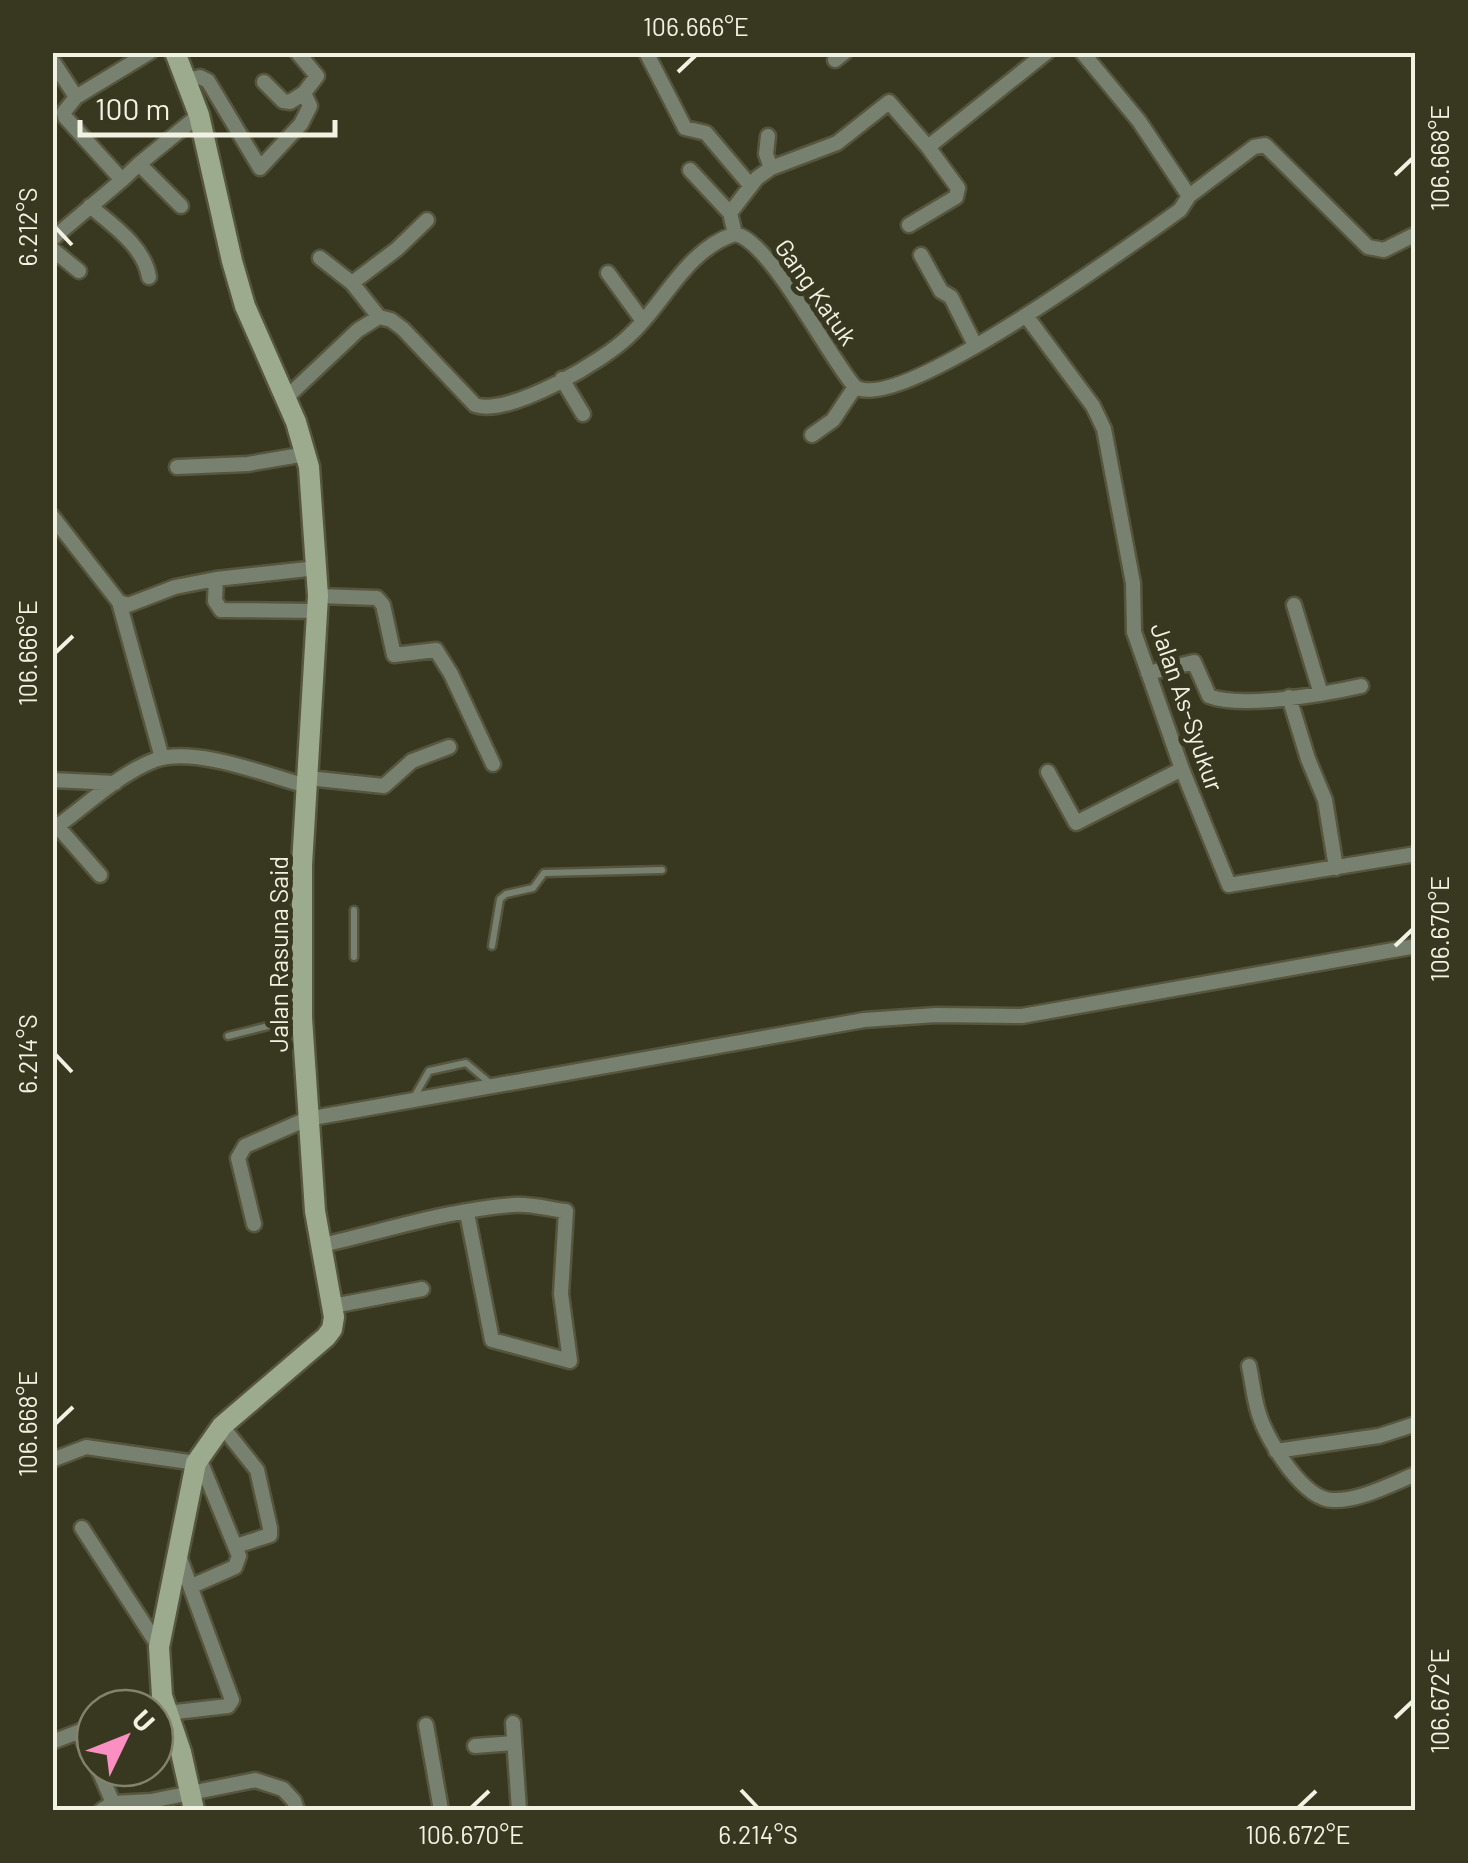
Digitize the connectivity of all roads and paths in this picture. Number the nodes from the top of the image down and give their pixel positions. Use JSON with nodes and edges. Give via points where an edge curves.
{"nodes":[{"id":1,"x":68,"y":52,"type":"edge"},
{"id":2,"x":150,"y":52,"type":"edge"},
{"id":3,"x":175,"y":52,"type":"edge"},
{"id":4,"x":297,"y":52,"type":"edge"},
{"id":5,"x":646,"y":52,"type":"edge"},
{"id":6,"x":1048,"y":52,"type":"edge"},
{"id":7,"x":1084,"y":53,"type":"edge"},
{"id":8,"x":53,"y":64,"type":"edge"},
{"id":9,"x":186,"y":80,"type":"junction"},
{"id":10,"x":264,"y":82,"type":"dead end"},
{"id":11,"x":304,"y":93,"type":"junction"},
{"id":12,"x":76,"y":97,"type":"junction"},
{"id":13,"x":198,"y":115,"type":"junction"},
{"id":14,"x":768,"y":136,"type":"dead end"},
{"id":15,"x":928,"y":147,"type":"junction"},
{"id":16,"x":139,"y":164,"type":"junction"},
{"id":17,"x":772,"y":168,"type":"junction"},
{"id":18,"x":690,"y":170,"type":"dead end"},
{"id":19,"x":122,"y":180,"type":"junction"},
{"id":20,"x":750,"y":185,"type":"junction"},
{"id":21,"x":1189,"y":196,"type":"junction"},
{"id":22,"x":90,"y":206,"type":"junction"},
{"id":23,"x":181,"y":206,"type":"dead end"},
{"id":24,"x":730,"y":213,"type":"junction"},
{"id":25,"x":427,"y":220,"type":"dead end"},
{"id":26,"x":909,"y":226,"type":"dead end"},
{"id":27,"x":735,"y":234,"type":"junction"},
{"id":28,"x":1416,"y":234,"type":"edge"},
{"id":29,"x":52,"y":240,"type":"edge"},
{"id":30,"x":52,"y":248,"type":"edge"},
{"id":31,"x":922,"y":254,"type":"dead end"},
{"id":32,"x":320,"y":258,"type":"dead end"},
{"id":33,"x":79,"y":271,"type":"dead end"},
{"id":34,"x":608,"y":273,"type":"dead end"},
{"id":35,"x":149,"y":277,"type":"dead end"},
{"id":36,"x":352,"y":283,"type":"junction"},
{"id":37,"x":379,"y":317,"type":"junction"},
{"id":38,"x":1027,"y":317,"type":"junction"},
{"id":39,"x":643,"y":321,"type":"junction"},
{"id":40,"x":976,"y":346,"type":"junction"},
{"id":41,"x":562,"y":379,"type":"junction"},
{"id":42,"x":855,"y":388,"type":"junction"},
{"id":43,"x":286,"y":398,"type":"junction"},
{"id":44,"x":583,"y":414,"type":"dead end"},
{"id":45,"x":812,"y":435,"type":"dead end"},
{"id":46,"x":306,"y":454,"type":"junction"},
{"id":47,"x":176,"y":467,"type":"dead end"},
{"id":48,"x":52,"y":516,"type":"edge"},
{"id":49,"x":317,"y":568,"type":"junction"},
{"id":50,"x":216,"y":579,"type":"junction"},
{"id":51,"x":119,"y":602,"type":"junction"},
{"id":52,"x":318,"y":604,"type":"junction"},
{"id":53,"x":1294,"y":606,"type":"dead end"},
{"id":54,"x":1148,"y":672,"type":"junction"},
{"id":55,"x":1361,"y":686,"type":"dead end"},
{"id":56,"x":1321,"y":694,"type":"junction"},
{"id":57,"x":1289,"y":697,"type":"junction"},
{"id":58,"x":449,"y":747,"type":"dead end"},
{"id":59,"x":162,"y":758,"type":"junction"},
{"id":60,"x":493,"y":764,"type":"dead end"},
{"id":61,"x":1182,"y":769,"type":"junction"},
{"id":62,"x":1048,"y":772,"type":"dead end"},
{"id":63,"x":52,"y":780,"type":"edge"},
{"id":64,"x":308,"y":782,"type":"junction"},
{"id":65,"x":116,"y":783,"type":"junction"},
{"id":66,"x":55,"y":829,"type":"edge"},
{"id":67,"x":1416,"y":854,"type":"edge"},
{"id":68,"x":1336,"y":868,"type":"junction"},
{"id":69,"x":662,"y":870,"type":"dead end"},
{"id":70,"x":100,"y":875,"type":"dead end"},
{"id":71,"x":354,"y":910,"type":"dead end"},
{"id":72,"x":492,"y":946,"type":"dead end"},
{"id":73,"x":1416,"y":946,"type":"edge"},
{"id":74,"x":354,"y":957,"type":"dead end"},
{"id":75,"x":302,"y":1018,"type":"junction"},
{"id":76,"x":228,"y":1036,"type":"dead end"},
{"id":77,"x":494,"y":1086,"type":"junction"},
{"id":78,"x":412,"y":1100,"type":"junction"},
{"id":79,"x":307,"y":1119,"type":"junction"},
{"id":80,"x":468,"y":1213,"type":"junction"},
{"id":81,"x":254,"y":1224,"type":"dead end"},
{"id":82,"x":322,"y":1245,"type":"junction"},
{"id":83,"x":422,"y":1289,"type":"dead end"},
{"id":84,"x":333,"y":1306,"type":"junction"},
{"id":85,"x":1249,"y":1366,"type":"dead end"},
{"id":86,"x":1416,"y":1424,"type":"edge"},
{"id":87,"x":222,"y":1426,"type":"junction"},
{"id":88,"x":1276,"y":1451,"type":"junction"},
{"id":89,"x":52,"y":1460,"type":"edge"},
{"id":90,"x":197,"y":1461,"type":"junction"},
{"id":91,"x":1416,"y":1474,"type":"edge"},
{"id":92,"x":82,"y":1528,"type":"dead end"},
{"id":93,"x":236,"y":1546,"type":"junction"},
{"id":94,"x":178,"y":1552,"type":"junction"},
{"id":95,"x":192,"y":1586,"type":"junction"},
{"id":96,"x":159,"y":1647,"type":"junction"},
{"id":97,"x":159,"y":1688,"type":"edge"},
{"id":98,"x":175,"y":1706,"type":"edge"},
{"id":99,"x":513,"y":1723,"type":"dead end"},
{"id":100,"x":426,"y":1725,"type":"dead end"},
{"id":101,"x":175,"y":1739,"type":"edge"},
{"id":102,"x":514,"y":1743,"type":"junction"},
{"id":103,"x":475,"y":1746,"type":"dead end"},
{"id":104,"x":191,"y":1802,"type":"edge"},
{"id":105,"x":108,"y":1807,"type":"edge"},
{"id":106,"x":297,"y":1810,"type":"edge"},
{"id":107,"x":440,"y":1810,"type":"edge"},
{"id":108,"x":519,"y":1810,"type":"edge"}],
"edges":[{"from":1,"to":8,"type":"street"},
{"from":2,"to":12,"type":"street"},
{"from":3,"to":9,"type":"main road","name":"Jalan Rasuna Said"},
{"from":4,"to":11,"type":"street","via":[[317,76]]},
{"from":5,"to":20,"type":"street","via":[[685,128],[706,134]]},
{"from":6,"to":15,"type":"street"},
{"from":7,"to":21,"type":"street"},
{"from":8,"to":12,"type":"street"},
{"from":9,"to":11,"type":"street","via":[[208,81],[260,168],[307,114]]},
{"from":9,"to":13,"type":"main road","name":"Jalan Rasuna Said"},
{"from":10,"to":11,"type":"street","via":[[282,100]]},
{"from":12,"to":19,"type":"street","via":[[65,116]]},
{"from":13,"to":16,"type":"street"},
{"from":13,"to":43,"type":"main road","name":"Jalan Rasuna Said","via":[[241,291]]},
{"from":14,"to":17,"type":"street"},
{"from":15,"to":17,"type":"street","via":[[887,96],[836,143]]},
{"from":15,"to":26,"type":"street","via":[[958,188],[956,197]]},
{"from":16,"to":19,"type":"street"},
{"from":16,"to":23,"type":"street"},
{"from":17,"to":20,"type":"street"},
{"from":18,"to":24,"type":"street"},
{"from":19,"to":22,"type":"street"},
{"from":20,"to":24,"type":"street"},
{"from":21,"to":28,"type":"street","via":[[1264,145],[1368,247],[1384,250]]},
{"from":21,"to":38,"type":"street","via":[[1180,210]]},
{"from":22,"to":29,"type":"street"},
{"from":22,"to":35,"type":"street","via":[[139,252]]},
{"from":24,"to":27,"type":"street"},
{"from":25,"to":36,"type":"street"},
{"from":27,"to":39,"type":"street","name":"Gang Katuk","via":[[694,260]]},
{"from":27,"to":42,"type":"street","name":"Gang Katuk","via":[[754,244]]},
{"from":30,"to":33,"type":"street"},
{"from":31,"to":40,"type":"street"},
{"from":32,"to":36,"type":"street"},
{"from":34,"to":39,"type":"street"},
{"from":36,"to":37,"type":"street"},
{"from":37,"to":41,"type":"street","name":"Gang Katuk","via":[[403,330],[483,408]]},
{"from":37,"to":43,"type":"street"},
{"from":38,"to":40,"type":"street"},
{"from":38,"to":54,"type":"street","name":"Jalan As-Syukur","via":[[1104,429],[1132,582],[1134,632]]},
{"from":39,"to":41,"type":"street","name":"Gang Katuk","via":[[620,345]]},
{"from":40,"to":42,"type":"street","via":[[876,392]]},
{"from":41,"to":44,"type":"street"},
{"from":42,"to":45,"type":"street","via":[[833,420]]},
{"from":43,"to":46,"type":"main road","name":"Jalan Rasuna Said"},
{"from":46,"to":47,"type":"street"},
{"from":46,"to":49,"type":"main road","name":"Jalan Rasuna Said"},
{"from":48,"to":51,"type":"street"},
{"from":49,"to":50,"type":"street"},
{"from":49,"to":52,"type":"main road","name":"Jalan Rasuna Said"},
{"from":50,"to":51,"type":"street"},
{"from":50,"to":52,"type":"street","via":[[220,610]]},
{"from":51,"to":59,"type":"street"},
{"from":52,"to":60,"type":"street","via":[[377,598],[394,655],[436,650]]},
{"from":52,"to":64,"type":"main road","name":"Jalan Rasuna Said"},
{"from":53,"to":56,"type":"street"},
{"from":54,"to":57,"type":"street","via":[[1194,662],[1210,696]]},
{"from":54,"to":61,"type":"street","name":"Jalan As-Syukur"},
{"from":55,"to":56,"type":"street"},
{"from":56,"to":57,"type":"street"},
{"from":57,"to":68,"type":"street","via":[[1325,800]]},
{"from":58,"to":64,"type":"street","via":[[412,762],[384,786]]},
{"from":59,"to":64,"type":"street","via":[[204,758]]},
{"from":59,"to":65,"type":"street"},
{"from":61,"to":62,"type":"street","via":[[1076,823]]},
{"from":61,"to":68,"type":"street","name":"Jalan As-Syukur","via":[[1229,885]]},
{"from":63,"to":65,"type":"street"},
{"from":64,"to":75,"type":"main road","name":"Jalan Rasuna Said"},
{"from":65,"to":66,"type":"street"},
{"from":66,"to":70,"type":"street"},
{"from":67,"to":68,"type":"street","name":"Jalan As-Syukur"},
{"from":69,"to":72,"type":"lane","via":[[544,873],[533,888],[500,900]]},
{"from":71,"to":74,"type":"lane"},
{"from":73,"to":77,"type":"street","via":[[1022,1016],[864,1020]]},
{"from":75,"to":76,"type":"lane"},
{"from":75,"to":79,"type":"main road","name":"Jalan Rasuna Said"},
{"from":77,"to":78,"type":"street"},
{"from":77,"to":78,"type":"lane","via":[[466,1063],[430,1071]]},
{"from":78,"to":79,"type":"street"},
{"from":79,"to":81,"type":"street","via":[[240,1152]]},
{"from":79,"to":82,"type":"main road","name":"Jalan Rasuna Said"},
{"from":80,"to":80,"type":"street","via":[[492,1340],[570,1361],[561,1294],[566,1212],[515,1204]]},
{"from":80,"to":82,"type":"street"},
{"from":82,"to":84,"type":"main road","name":"Jalan Rasuna Said"},
{"from":83,"to":84,"type":"street"},
{"from":84,"to":87,"type":"main road","via":[[326,1337]]},
{"from":85,"to":88,"type":"street","via":[[1261,1421]]},
{"from":86,"to":88,"type":"street"},
{"from":87,"to":90,"type":"main road"},
{"from":87,"to":93,"type":"street","via":[[257,1470],[270,1528],[265,1538]]},
{"from":88,"to":91,"type":"street","via":[[1314,1494],[1332,1500]]},
{"from":89,"to":90,"type":"street","via":[[86,1447]]},
{"from":90,"to":93,"type":"street"},
{"from":90,"to":94,"type":"main road"},
{"from":92,"to":96,"type":"street"},
{"from":93,"to":95,"type":"street","via":[[234,1567]]},
{"from":94,"to":95,"type":"street"},
{"from":94,"to":96,"type":"main road"},
{"from":95,"to":98,"type":"street","via":[[231,1704]]},
{"from":96,"to":97,"type":"main road"},
{"from":99,"to":102,"type":"street"},
{"from":100,"to":107,"type":"street"},
{"from":101,"to":104,"type":"main road"},
{"from":102,"to":103,"type":"street"},
{"from":102,"to":108,"type":"street"},
{"from":104,"to":105,"type":"street"},
{"from":104,"to":106,"type":"street","via":[[255,1780],[283,1789]]}]}
